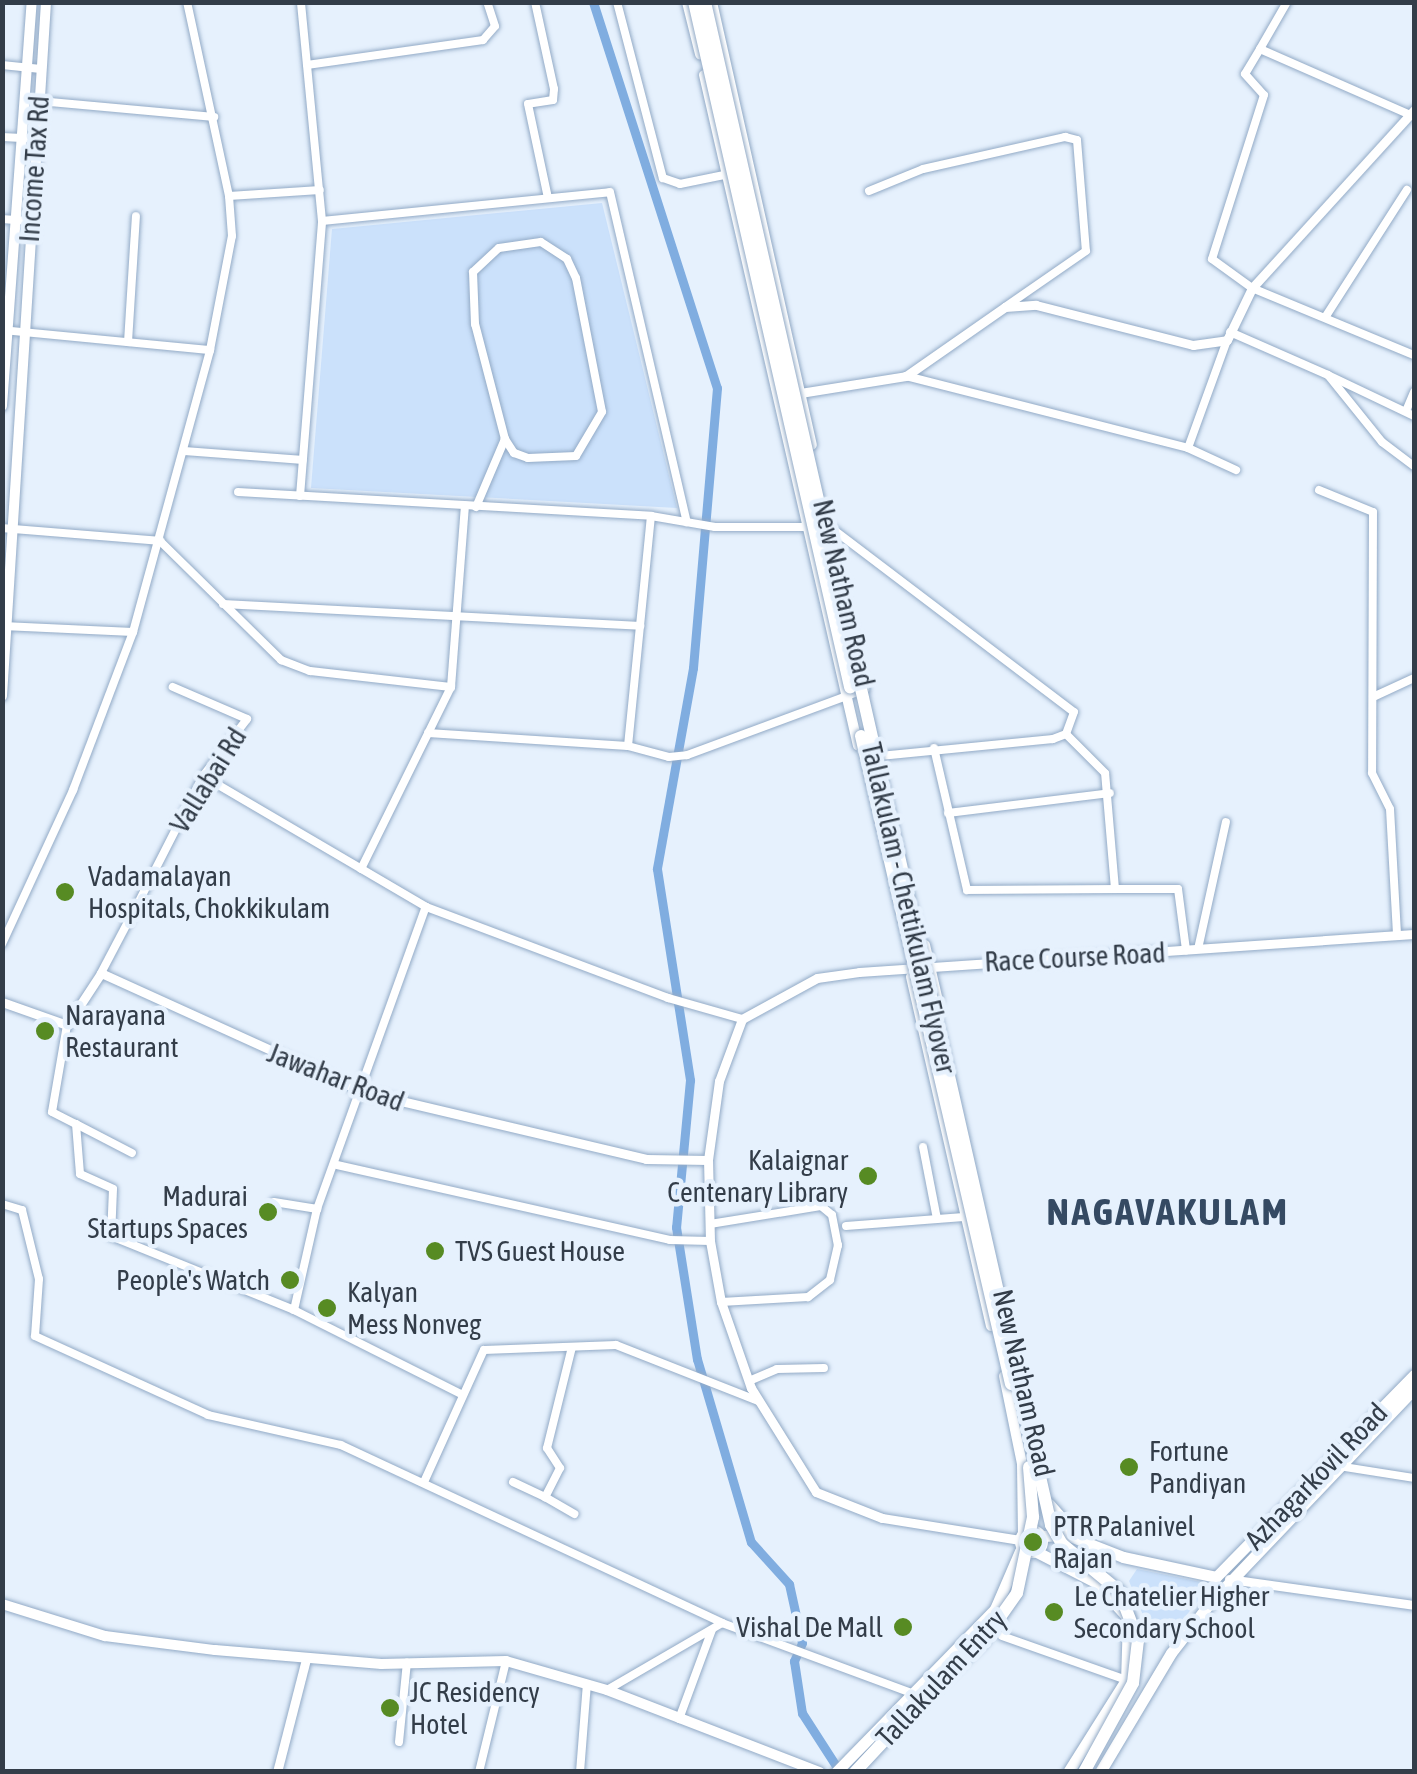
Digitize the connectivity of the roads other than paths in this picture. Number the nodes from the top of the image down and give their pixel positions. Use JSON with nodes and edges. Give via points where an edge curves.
{"nodes":[{"id":1,"x":32,"y":2,"type":"edge"},
{"id":2,"x":46,"y":2,"type":"edge"},
{"id":3,"x":187,"y":2,"type":"edge"},
{"id":4,"x":301,"y":2,"type":"edge"},
{"id":5,"x":487,"y":2,"type":"edge"},
{"id":6,"x":535,"y":2,"type":"edge"},
{"id":7,"x":617,"y":2,"type":"edge"},
{"id":8,"x":690,"y":2,"type":"edge"},
{"id":9,"x":708,"y":2,"type":"edge"},
{"id":10,"x":1287,"y":2,"type":"edge"},
{"id":11,"x":1260,"y":49,"type":"junction"},
{"id":12,"x":307,"y":65,"type":"junction"},
{"id":13,"x":2,"y":66,"type":"edge"},
{"id":14,"x":27,"y":68,"type":"junction"},
{"id":15,"x":40,"y":69,"type":"junction"},
{"id":16,"x":39,"y":101,"type":"junction"},
{"id":17,"x":1412,"y":113,"type":"edge"},
{"id":18,"x":214,"y":116,"type":"junction"},
{"id":19,"x":2,"y":137,"type":"edge"},
{"id":20,"x":20,"y":138,"type":"junction"},
{"id":21,"x":37,"y":138,"type":"junction"},
{"id":22,"x":751,"y":168,"type":"junction"},
{"id":23,"x":726,"y":175,"type":"junction"},
{"id":24,"x":320,"y":190,"type":"junction"},
{"id":25,"x":1407,"y":190,"type":"dead end"},
{"id":26,"x":869,"y":191,"type":"dead end"},
{"id":27,"x":230,"y":196,"type":"junction"},
{"id":28,"x":548,"y":198,"type":"junction"},
{"id":29,"x":136,"y":216,"type":"dead end"},
{"id":30,"x":8,"y":219,"type":"edge"},
{"id":31,"x":29,"y":221,"type":"junction"},
{"id":32,"x":322,"y":221,"type":"junction"},
{"id":33,"x":1252,"y":288,"type":"junction"},
{"id":34,"x":1005,"y":306,"type":"junction"},
{"id":35,"x":1326,"y":316,"type":"junction"},
{"id":36,"x":5,"y":330,"type":"edge"},
{"id":37,"x":25,"y":334,"type":"junction"},
{"id":38,"x":1229,"y":336,"type":"junction"},
{"id":39,"x":1414,"y":340,"type":"edge"},
{"id":40,"x":128,"y":342,"type":"junction"},
{"id":41,"x":210,"y":350,"type":"junction"},
{"id":42,"x":1412,"y":353,"type":"edge"},
{"id":43,"x":1328,"y":375,"type":"junction"},
{"id":44,"x":906,"y":376,"type":"junction"},
{"id":45,"x":1414,"y":392,"type":"edge"},
{"id":46,"x":802,"y":393,"type":"junction"},
{"id":47,"x":776,"y":398,"type":"junction"},
{"id":48,"x":2,"y":406,"type":"edge"},
{"id":49,"x":1410,"y":413,"type":"edge"},
{"id":50,"x":504,"y":438,"type":"junction"},
{"id":51,"x":1188,"y":448,"type":"junction"},
{"id":52,"x":185,"y":452,"type":"junction"},
{"id":53,"x":303,"y":460,"type":"junction"},
{"id":54,"x":1414,"y":466,"type":"edge"},
{"id":55,"x":1236,"y":470,"type":"dead end"},
{"id":56,"x":1320,"y":490,"type":"dead end"},
{"id":57,"x":238,"y":492,"type":"dead end"},
{"id":58,"x":300,"y":496,"type":"junction"},
{"id":59,"x":465,"y":506,"type":"junction"},
{"id":60,"x":476,"y":507,"type":"junction"},
{"id":61,"x":651,"y":516,"type":"junction"},
{"id":62,"x":687,"y":522,"type":"junction"},
{"id":63,"x":807,"y":527,"type":"junction"},
{"id":64,"x":830,"y":528,"type":"junction"},
{"id":65,"x":7,"y":529,"type":"edge"},
{"id":66,"x":160,"y":541,"type":"junction"},
{"id":67,"x":223,"y":604,"type":"junction"},
{"id":68,"x":456,"y":620,"type":"junction"},
{"id":69,"x":4,"y":626,"type":"edge"},
{"id":70,"x":640,"y":626,"type":"junction"},
{"id":71,"x":133,"y":632,"type":"junction"},
{"id":72,"x":1414,"y":678,"type":"edge"},
{"id":73,"x":173,"y":688,"type":"dead end"},
{"id":74,"x":451,"y":688,"type":"junction"},
{"id":75,"x":865,"y":689,"type":"junction"},
{"id":76,"x":844,"y":694,"type":"junction"},
{"id":77,"x":2,"y":696,"type":"edge"},
{"id":78,"x":1373,"y":697,"type":"junction"},
{"id":79,"x":428,"y":733,"type":"junction"},
{"id":80,"x":1066,"y":734,"type":"junction"},
{"id":81,"x":628,"y":746,"type":"junction"},
{"id":82,"x":934,"y":748,"type":"junction"},
{"id":83,"x":880,"y":756,"type":"junction"},
{"id":84,"x":203,"y":776,"type":"junction"},
{"id":85,"x":1110,"y":793,"type":"junction"},
{"id":86,"x":948,"y":813,"type":"junction"},
{"id":87,"x":1226,"y":822,"type":"dead end"},
{"id":88,"x":360,"y":868,"type":"junction"},
{"id":89,"x":1115,"y":889,"type":"junction"},
{"id":90,"x":426,"y":907,"type":"junction"},
{"id":91,"x":1414,"y":934,"type":"edge"},
{"id":92,"x":1397,"y":935,"type":"junction"},
{"id":93,"x":2,"y":944,"type":"edge"},
{"id":94,"x":1198,"y":949,"type":"junction"},
{"id":95,"x":1186,"y":950,"type":"junction"},
{"id":96,"x":931,"y":965,"type":"junction"},
{"id":97,"x":908,"y":966,"type":"junction"},
{"id":98,"x":102,"y":973,"type":"junction"},
{"id":99,"x":4,"y":999,"type":"edge"},
{"id":100,"x":742,"y":1019,"type":"junction"},
{"id":101,"x":67,"y":1025,"type":"junction"},
{"id":102,"x":363,"y":1092,"type":"junction"},
{"id":103,"x":76,"y":1124,"type":"junction"},
{"id":104,"x":924,"y":1146,"type":"dead end"},
{"id":105,"x":132,"y":1153,"type":"dead end"},
{"id":106,"x":708,"y":1160,"type":"junction"},
{"id":107,"x":337,"y":1165,"type":"junction"},
{"id":108,"x":274,"y":1202,"type":"dead end"},
{"id":109,"x":2,"y":1204,"type":"edge"},
{"id":110,"x":317,"y":1209,"type":"junction"},
{"id":111,"x":964,"y":1217,"type":"junction"},
{"id":112,"x":937,"y":1219,"type":"junction"},
{"id":113,"x":710,"y":1224,"type":"junction"},
{"id":114,"x":846,"y":1226,"type":"dead end"},
{"id":115,"x":710,"y":1240,"type":"junction"},
{"id":116,"x":721,"y":1302,"type":"junction"},
{"id":117,"x":294,"y":1310,"type":"junction"},
{"id":118,"x":572,"y":1347,"type":"junction"},
{"id":119,"x":824,"y":1368,"type":"dead end"},
{"id":120,"x":1414,"y":1374,"type":"edge"},
{"id":121,"x":749,"y":1381,"type":"junction"},
{"id":122,"x":1414,"y":1389,"type":"edge"},
{"id":123,"x":463,"y":1395,"type":"junction"},
{"id":124,"x":759,"y":1401,"type":"junction"},
{"id":125,"x":1028,"y":1461,"type":"joint"},
{"id":126,"x":1338,"y":1466,"type":"junction"},
{"id":127,"x":1414,"y":1478,"type":"edge"},
{"id":128,"x":424,"y":1482,"type":"junction"},
{"id":129,"x":512,"y":1482,"type":"dead end"},
{"id":130,"x":545,"y":1498,"type":"junction"},
{"id":131,"x":1049,"y":1504,"type":"junction"},
{"id":132,"x":574,"y":1514,"type":"dead end"},
{"id":133,"x":1040,"y":1534,"type":"junction"},
{"id":134,"x":1022,"y":1540,"type":"junction"},
{"id":135,"x":1083,"y":1541,"type":"junction"},
{"id":136,"x":1035,"y":1552,"type":"junction"},
{"id":137,"x":1216,"y":1577,"type":"junction"},
{"id":138,"x":1231,"y":1580,"type":"junction"},
{"id":139,"x":1217,"y":1595,"type":"junction"},
{"id":140,"x":2,"y":1604,"type":"edge"},
{"id":141,"x":1414,"y":1604,"type":"edge"},
{"id":142,"x":717,"y":1626,"type":"junction"},
{"id":143,"x":1002,"y":1636,"type":"dead end"},
{"id":144,"x":306,"y":1659,"type":"junction"},
{"id":145,"x":506,"y":1661,"type":"junction"},
{"id":146,"x":407,"y":1662,"type":"junction"},
{"id":147,"x":1126,"y":1680,"type":"junction"},
{"id":148,"x":587,"y":1684,"type":"junction"},
{"id":149,"x":607,"y":1690,"type":"junction"},
{"id":150,"x":911,"y":1693,"type":"junction"},
{"id":151,"x":679,"y":1719,"type":"junction"},
{"id":152,"x":399,"y":1742,"type":"dead end"},
{"id":153,"x":840,"y":1766,"type":"edge"},
{"id":154,"x":277,"y":1772,"type":"edge"},
{"id":155,"x":479,"y":1772,"type":"edge"},
{"id":156,"x":580,"y":1772,"type":"edge"},
{"id":157,"x":820,"y":1772,"type":"edge"},
{"id":158,"x":855,"y":1772,"type":"edge"},
{"id":159,"x":1068,"y":1772,"type":"edge"},
{"id":160,"x":1084,"y":1772,"type":"edge"},
{"id":161,"x":1100,"y":1772,"type":"edge"}],
"edges":[{"from":1,"to":14,"type":"main road","name":"Income Tax Rd"},
{"from":2,"to":15,"type":"main road","name":"Income Tax Rd"},
{"from":3,"to":18,"type":"street"},
{"from":4,"to":12,"type":"street"},
{"from":5,"to":12,"type":"street","via":[[495,26],[482,40]]},
{"from":6,"to":28,"type":"street","via":[[554,89],[553,100],[528,104]]},
{"from":7,"to":23,"type":"street","via":[[663,178],[680,184]]},
{"from":8,"to":23,"type":"main road","name":"New Natham Road"},
{"from":8,"to":125,"type":"highway","name":"Tallakulam - Chettikulam Flyover","bridge":true},
{"from":9,"to":22,"type":"main road","name":"New Natham Road"},
{"from":9,"to":160,"type":"highway","name":"Tallakulam - Chettikulam Flyover","bridge":true,"via":[[1051,1525],[1062,1544],[1119,1591],[1138,1640],[1133,1684]]},
{"from":10,"to":11,"type":"street"},
{"from":11,"to":17,"type":"street"},
{"from":11,"to":33,"type":"street","via":[[1245,74],[1264,95],[1212,255]]},
{"from":12,"to":24,"type":"street"},
{"from":13,"to":14,"type":"street"},
{"from":14,"to":15,"type":"street"},
{"from":14,"to":20,"type":"main road","name":"Income Tax Rd"},
{"from":15,"to":16,"type":"main road","name":"Income Tax Rd"},
{"from":16,"to":18,"type":"street"},
{"from":16,"to":21,"type":"main road","name":"Income Tax Rd"},
{"from":17,"to":33,"type":"street"},
{"from":18,"to":27,"type":"street"},
{"from":19,"to":20,"type":"street"},
{"from":20,"to":21,"type":"street"},
{"from":20,"to":30,"type":"main road","name":"Income Tax Rd"},
{"from":21,"to":31,"type":"main road","name":"Income Tax Rd"},
{"from":22,"to":23,"type":"street"},
{"from":22,"to":46,"type":"main road","name":"New Natham Road"},
{"from":23,"to":47,"type":"main road","name":"New Natham Road"},
{"from":24,"to":27,"type":"street"},
{"from":24,"to":32,"type":"street"},
{"from":25,"to":35,"type":"street"},
{"from":26,"to":34,"type":"street","via":[[923,169],[1077,140],[1086,252]]},
{"from":27,"to":41,"type":"street","via":[[232,236]]},
{"from":28,"to":32,"type":"street"},
{"from":28,"to":62,"type":"street","via":[[610,192]]},
{"from":29,"to":40,"type":"street"},
{"from":30,"to":31,"type":"street"},
{"from":30,"to":36,"type":"main road","name":"Income Tax Rd"},
{"from":31,"to":37,"type":"main road","name":"Income Tax Rd"},
{"from":32,"to":53,"type":"street"},
{"from":33,"to":35,"type":"street"},
{"from":33,"to":38,"type":"street"},
{"from":34,"to":38,"type":"street","via":[[1036,305],[1193,345]]},
{"from":34,"to":44,"type":"street"},
{"from":35,"to":42,"type":"street"},
{"from":36,"to":37,"type":"street"},
{"from":36,"to":48,"type":"main road","name":"Income Tax Rd"},
{"from":37,"to":40,"type":"street"},
{"from":37,"to":65,"type":"main road","name":"Income Tax Rd"},
{"from":38,"to":43,"type":"street"},
{"from":38,"to":51,"type":"street"},
{"from":39,"to":42,"type":"street"},
{"from":40,"to":41,"type":"street"},
{"from":41,"to":52,"type":"street"},
{"from":43,"to":49,"type":"street"},
{"from":43,"to":54,"type":"street","via":[[1382,442]]},
{"from":44,"to":46,"type":"street"},
{"from":44,"to":51,"type":"street"},
{"from":45,"to":49,"type":"street"},
{"from":46,"to":47,"type":"street"},
{"from":46,"to":64,"type":"main road","name":"New Natham Road"},
{"from":47,"to":63,"type":"main road","name":"New Natham Road"},
{"from":50,"to":50,"type":"street","via":[[528,458],[576,456],[602,412],[576,278],[567,259],[541,242],[499,248],[473,272],[476,324]]},
{"from":50,"to":60,"type":"street"},
{"from":51,"to":55,"type":"street"},
{"from":52,"to":53,"type":"street"},
{"from":52,"to":66,"type":"street"},
{"from":53,"to":58,"type":"street"},
{"from":56,"to":78,"type":"street","via":[[1373,512]]},
{"from":57,"to":58,"type":"street"},
{"from":58,"to":59,"type":"street"},
{"from":59,"to":60,"type":"street"},
{"from":59,"to":68,"type":"street"},
{"from":60,"to":61,"type":"street"},
{"from":61,"to":62,"type":"street"},
{"from":61,"to":70,"type":"street"},
{"from":62,"to":63,"type":"street"},
{"from":63,"to":64,"type":"street"},
{"from":63,"to":76,"type":"main road","name":"New Natham Road"},
{"from":64,"to":75,"type":"main road","name":"New Natham Road"},
{"from":64,"to":80,"type":"street","via":[[1072,707]]},
{"from":65,"to":66,"type":"street"},
{"from":65,"to":69,"type":"main road","name":"Income Tax Rd"},
{"from":66,"to":67,"type":"street"},
{"from":66,"to":71,"type":"street"},
{"from":67,"to":68,"type":"street"},
{"from":67,"to":74,"type":"street","via":[[297,668]]},
{"from":68,"to":70,"type":"street"},
{"from":68,"to":74,"type":"street"},
{"from":69,"to":71,"type":"street"},
{"from":69,"to":77,"type":"main road","name":"Income Tax Rd"},
{"from":70,"to":81,"type":"street"},
{"from":71,"to":93,"type":"street","via":[[73,790]]},
{"from":72,"to":78,"type":"street"},
{"from":73,"to":84,"type":"street","name":"Vallabai Rd","via":[[247,719]]},
{"from":74,"to":79,"type":"street"},
{"from":75,"to":76,"type":"street"},
{"from":75,"to":83,"type":"main road","name":"New Natham Road"},
{"from":76,"to":81,"type":"street","via":[[687,755]]},
{"from":76,"to":97,"type":"main road","name":"New Natham Road"},
{"from":78,"to":92,"type":"street","via":[[1372,773],[1390,809]]},
{"from":79,"to":81,"type":"street"},
{"from":79,"to":88,"type":"street"},
{"from":80,"to":82,"type":"street"},
{"from":80,"to":85,"type":"street","via":[[1100,766]]},
{"from":82,"to":83,"type":"street"},
{"from":82,"to":86,"type":"street"},
{"from":83,"to":96,"type":"main road","name":"New Natham Road"},
{"from":84,"to":88,"type":"street"},
{"from":84,"to":98,"type":"street","name":"Vallabai Rd"},
{"from":85,"to":86,"type":"street"},
{"from":85,"to":89,"type":"street"},
{"from":86,"to":89,"type":"street","via":[[964,886],[973,894]]},
{"from":87,"to":94,"type":"street"},
{"from":88,"to":90,"type":"street"},
{"from":89,"to":95,"type":"street","via":[[1178,889]]},
{"from":90,"to":100,"type":"street","via":[[681,1003]]},
{"from":90,"to":102,"type":"street"},
{"from":91,"to":92,"type":"street","name":"Race Course Road"},
{"from":92,"to":94,"type":"street","name":"Race Course Road"},
{"from":94,"to":95,"type":"street","name":"Race Course Road"},
{"from":95,"to":96,"type":"street","name":"Race Course Road"},
{"from":96,"to":97,"type":"street","name":"Race Course Road"},
{"from":96,"to":131,"type":"main road","name":"New Natham Road"},
{"from":97,"to":100,"type":"street","name":"Race Course Road","via":[[817,978]]},
{"from":97,"to":111,"type":"main road","name":"New Natham Road"},
{"from":98,"to":101,"type":"street"},
{"from":98,"to":102,"type":"street","name":"Jawahar Road"},
{"from":99,"to":101,"type":"street"},
{"from":100,"to":106,"type":"street","via":[[719,1081]]},
{"from":101,"to":103,"type":"street","via":[[52,1112]]},
{"from":102,"to":106,"type":"street","name":"Jawahar Road","via":[[450,1117],[671,1159]]},
{"from":102,"to":107,"type":"street"},
{"from":103,"to":105,"type":"street"},
{"from":103,"to":117,"type":"street","via":[[80,1174],[114,1190],[112,1236],[118,1242]]},
{"from":104,"to":112,"type":"street"},
{"from":106,"to":113,"type":"street"},
{"from":107,"to":110,"type":"street"},
{"from":107,"to":115,"type":"street","via":[[688,1244]]},
{"from":108,"to":110,"type":"street"},
{"from":109,"to":128,"type":"street","via":[[22,1210],[39,1279],[35,1336],[208,1415],[341,1445]]},
{"from":110,"to":117,"type":"street"},
{"from":111,"to":112,"type":"street"},
{"from":111,"to":134,"type":"main road","name":"New Natham Road","via":[[1022,1464]]},
{"from":112,"to":114,"type":"street"},
{"from":113,"to":115,"type":"street"},
{"from":113,"to":116,"type":"street","via":[[821,1206],[832,1216],[838,1245],[830,1280],[808,1297]]},
{"from":115,"to":116,"type":"street"},
{"from":116,"to":121,"type":"street"},
{"from":117,"to":123,"type":"street"},
{"from":118,"to":123,"type":"street","via":[[484,1350]]},
{"from":118,"to":124,"type":"street","via":[[616,1346]]},
{"from":118,"to":130,"type":"street","via":[[547,1448],[560,1468]]},
{"from":119,"to":121,"type":"street","via":[[776,1369]]},
{"from":120,"to":137,"type":"main road","name":"Azhagarkovil Road"},
{"from":121,"to":124,"type":"street"},
{"from":122,"to":126,"type":"main road","name":"Azhagarkovil Road"},
{"from":123,"to":128,"type":"street"},
{"from":124,"to":134,"type":"street","via":[[797,1470],[841,1506]]},
{"from":125,"to":158,"type":"highway","name":"Tallakulam Entry","bridge":true,"via":[[1033,1517],[1017,1593],[984,1640]]},
{"from":126,"to":127,"type":"street"},
{"from":126,"to":138,"type":"main road","name":"Azhagarkovil Road"},
{"from":128,"to":142,"type":"street"},
{"from":129,"to":130,"type":"street"},
{"from":130,"to":132,"type":"street"},
{"from":131,"to":133,"type":"main road","name":"New Natham Road"},
{"from":131,"to":135,"type":"main road"},
{"from":133,"to":134,"type":"main road"},
{"from":133,"to":135,"type":"main road"},
{"from":133,"to":136,"type":"main road"},
{"from":134,"to":136,"type":"main road"},
{"from":134,"to":150,"type":"main road","via":[[995,1609]]},
{"from":135,"to":137,"type":"main road"},
{"from":136,"to":147,"type":"main road","via":[[1095,1582],[1128,1618]]},
{"from":137,"to":138,"type":"street"},
{"from":137,"to":139,"type":"main road"},
{"from":138,"to":139,"type":"main road","name":"Azhagarkovil Road"},
{"from":138,"to":141,"type":"street"},
{"from":139,"to":161,"type":"main road","name":"Azhagarkovil Road","via":[[1170,1653]]},
{"from":140,"to":144,"type":"main road","via":[[104,1636]]},
{"from":142,"to":149,"type":"street"},
{"from":142,"to":150,"type":"street"},
{"from":142,"to":151,"type":"street"},
{"from":143,"to":147,"type":"street"},
{"from":144,"to":146,"type":"main road"},
{"from":144,"to":154,"type":"street"},
{"from":145,"to":146,"type":"main road"},
{"from":145,"to":148,"type":"main road"},
{"from":145,"to":155,"type":"street"},
{"from":146,"to":152,"type":"street"},
{"from":147,"to":159,"type":"main road"},
{"from":148,"to":149,"type":"main road"},
{"from":148,"to":156,"type":"street"},
{"from":149,"to":151,"type":"main road"},
{"from":150,"to":153,"type":"main road"},
{"from":151,"to":157,"type":"main road"}]}
